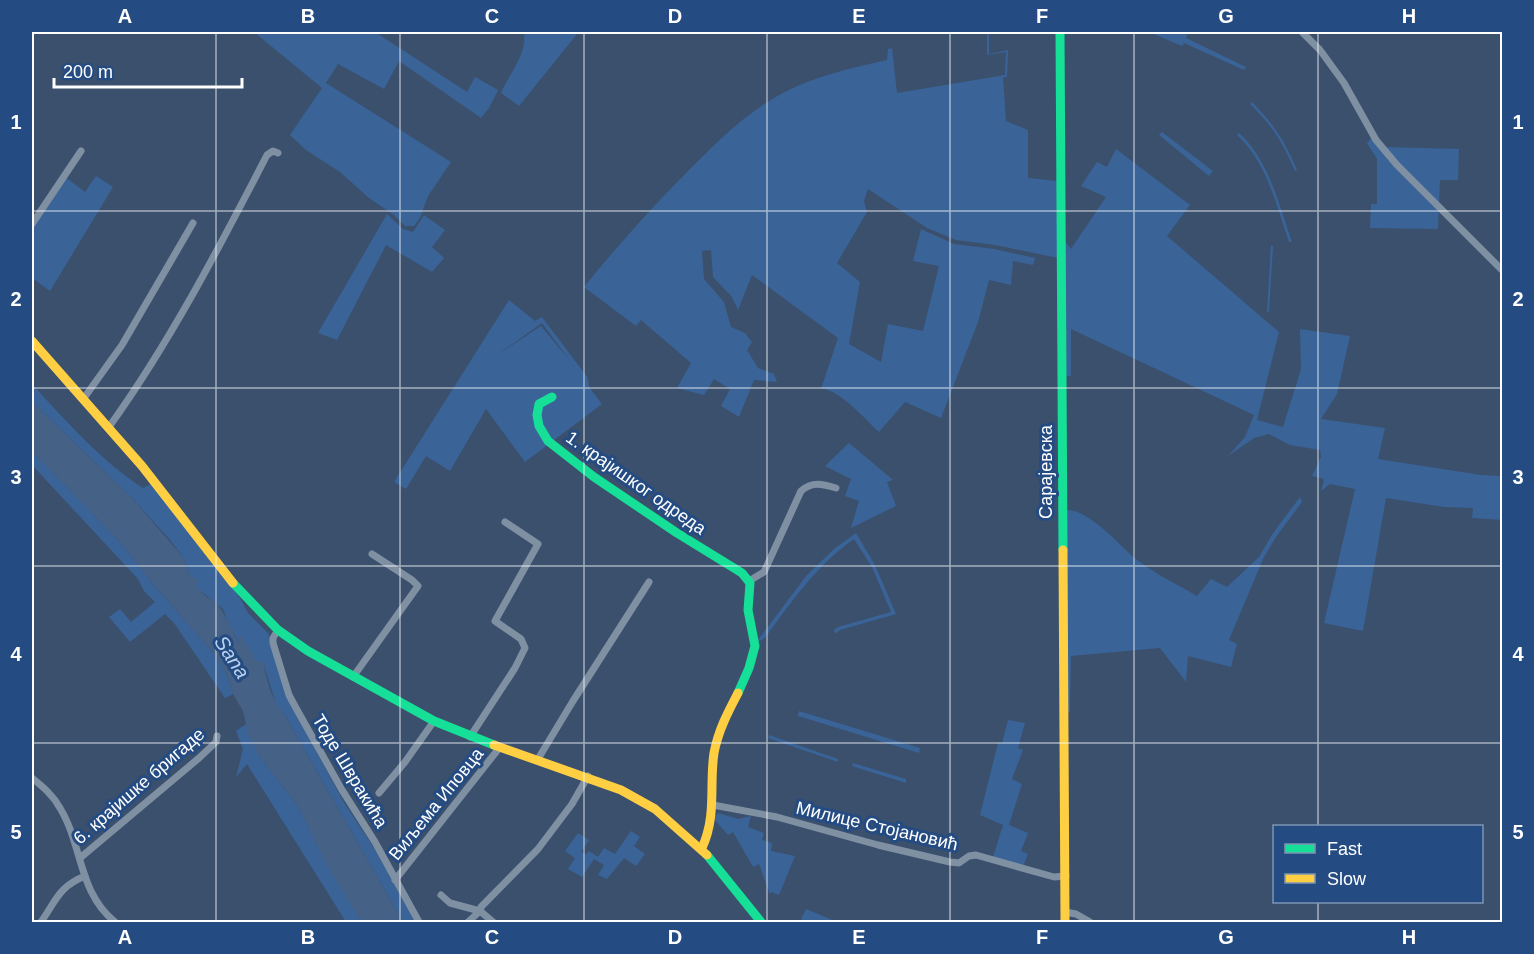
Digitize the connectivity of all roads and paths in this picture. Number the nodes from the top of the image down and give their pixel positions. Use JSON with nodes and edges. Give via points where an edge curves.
{"nodes":[{"id":1,"x":1060,"y":32,"type":"edge"},
{"id":2,"x":1302,"y":32,"type":"edge"},
{"id":3,"x":81,"y":151,"type":"dead end"},
{"id":4,"x":278,"y":153,"type":"dead end"},
{"id":5,"x":193,"y":223,"type":"dead end"},
{"id":6,"x":32,"y":224,"type":"edge"},
{"id":7,"x":1503,"y":270,"type":"edge"},
{"id":8,"x":32,"y":341,"type":"edge"},
{"id":9,"x":552,"y":397,"type":"dead end"},
{"id":10,"x":84,"y":398,"type":"junction"},
{"id":11,"x":109,"y":427,"type":"junction"},
{"id":12,"x":836,"y":488,"type":"dead end"},
{"id":13,"x":505,"y":522,"type":"dead end"},
{"id":14,"x":372,"y":554,"type":"dead end"},
{"id":15,"x":749,"y":581,"type":"junction"},
{"id":16,"x":650,"y":582,"type":"dead end"},
{"id":17,"x":278,"y":630,"type":"junction"},
{"id":18,"x":353,"y":677,"type":"junction"},
{"id":19,"x":434,"y":722,"type":"junction"},
{"id":20,"x":218,"y":736,"type":"dead end"},
{"id":21,"x":470,"y":737,"type":"junction"},
{"id":22,"x":500,"y":747,"type":"junction"},
{"id":23,"x":538,"y":759,"type":"junction"},
{"id":24,"x":588,"y":777,"type":"junction"},
{"id":25,"x":32,"y":778,"type":"edge"},
{"id":26,"x":379,"y":793,"type":"dead end"},
{"id":27,"x":713,"y":805,"type":"junction"},
{"id":28,"x":702,"y":848,"type":"junction"},
{"id":29,"x":80,"y":858,"type":"junction"},
{"id":30,"x":85,"y":876,"type":"junction"},
{"id":31,"x":1066,"y":876,"type":"junction"},
{"id":32,"x":395,"y":880,"type":"junction"},
{"id":33,"x":441,"y":895,"type":"dead end"},
{"id":34,"x":480,"y":911,"type":"junction"},
{"id":35,"x":1065,"y":917,"type":"edge"},
{"id":36,"x":41,"y":922,"type":"edge"},
{"id":37,"x":115,"y":922,"type":"edge"},
{"id":38,"x":419,"y":922,"type":"edge"},
{"id":39,"x":468,"y":922,"type":"edge"},
{"id":40,"x":494,"y":922,"type":"edge"},
{"id":41,"x":761,"y":922,"type":"edge"},
{"id":42,"x":1090,"y":922,"type":"edge"}],
"edges":[{"from":1,"to":31,"type":"main road","name":"Сарајевска"},
{"from":2,"to":7,"type":"street","via":[[1344,83],[1376,140],[1397,165]]},
{"from":3,"to":6,"type":"street"},
{"from":4,"to":11,"type":"street","via":[[267,154],[153,363]]},
{"from":5,"to":10,"type":"street","via":[[123,345]]},
{"from":8,"to":10,"type":"main road"},
{"from":9,"to":15,"type":"main road","name":"1. крајишког одреда","via":[[539,404],[537,415],[548,441],[594,477]]},
{"from":10,"to":11,"type":"main road"},
{"from":11,"to":17,"type":"main road","via":[[256,609]]},
{"from":12,"to":15,"type":"street","via":[[817,483],[801,491],[764,572]]},
{"from":13,"to":21,"type":"street","via":[[538,544],[495,621],[521,639],[525,648]]},
{"from":14,"to":18,"type":"street","via":[[418,586]]},
{"from":15,"to":27,"type":"main road","via":[[748,610],[756,644],[716,742]]},
{"from":16,"to":23,"type":"street"},
{"from":17,"to":18,"type":"main road"},
{"from":17,"to":32,"type":"street","name":"Тоде Швракића","via":[[273,643],[296,708]]},
{"from":18,"to":19,"type":"main road"},
{"from":19,"to":21,"type":"main road"},
{"from":19,"to":26,"type":"street"},
{"from":20,"to":29,"type":"street","name":"6. крајишке бригаде","via":[[199,758]]},
{"from":21,"to":22,"type":"main road"},
{"from":22,"to":23,"type":"main road"},
{"from":22,"to":32,"type":"street","name":"Виљема Иповца"},
{"from":23,"to":24,"type":"main road"},
{"from":24,"to":28,"type":"main road","via":[[656,809]]},
{"from":24,"to":34,"type":"street","via":[[538,849]]},
{"from":25,"to":29,"type":"street","name":"6. крајишке бригаде","via":[[61,808]]},
{"from":27,"to":28,"type":"main road","via":[[710,835]]},
{"from":27,"to":31,"type":"street","name":"Милице Стојановић","via":[[777,817],[950,862],[959,863],[976,855],[1054,877]]},
{"from":28,"to":41,"type":"main road"},
{"from":29,"to":30,"type":"street","name":"6. крајишке бригаде"},
{"from":30,"to":36,"type":"street","via":[[70,882]]},
{"from":30,"to":37,"type":"street","name":"6. крајишке бригаде","via":[[98,905]]},
{"from":31,"to":35,"type":"main road","name":"Сарајевска"},
{"from":32,"to":38,"type":"street","name":"Тоде Швракића"},
{"from":33,"to":34,"type":"street","via":[[450,903]]},
{"from":34,"to":39,"type":"street"},
{"from":34,"to":40,"type":"street"},
{"from":35,"to":42,"type":"street","name":"Сарајевска","via":[[1076,914]]}]}
